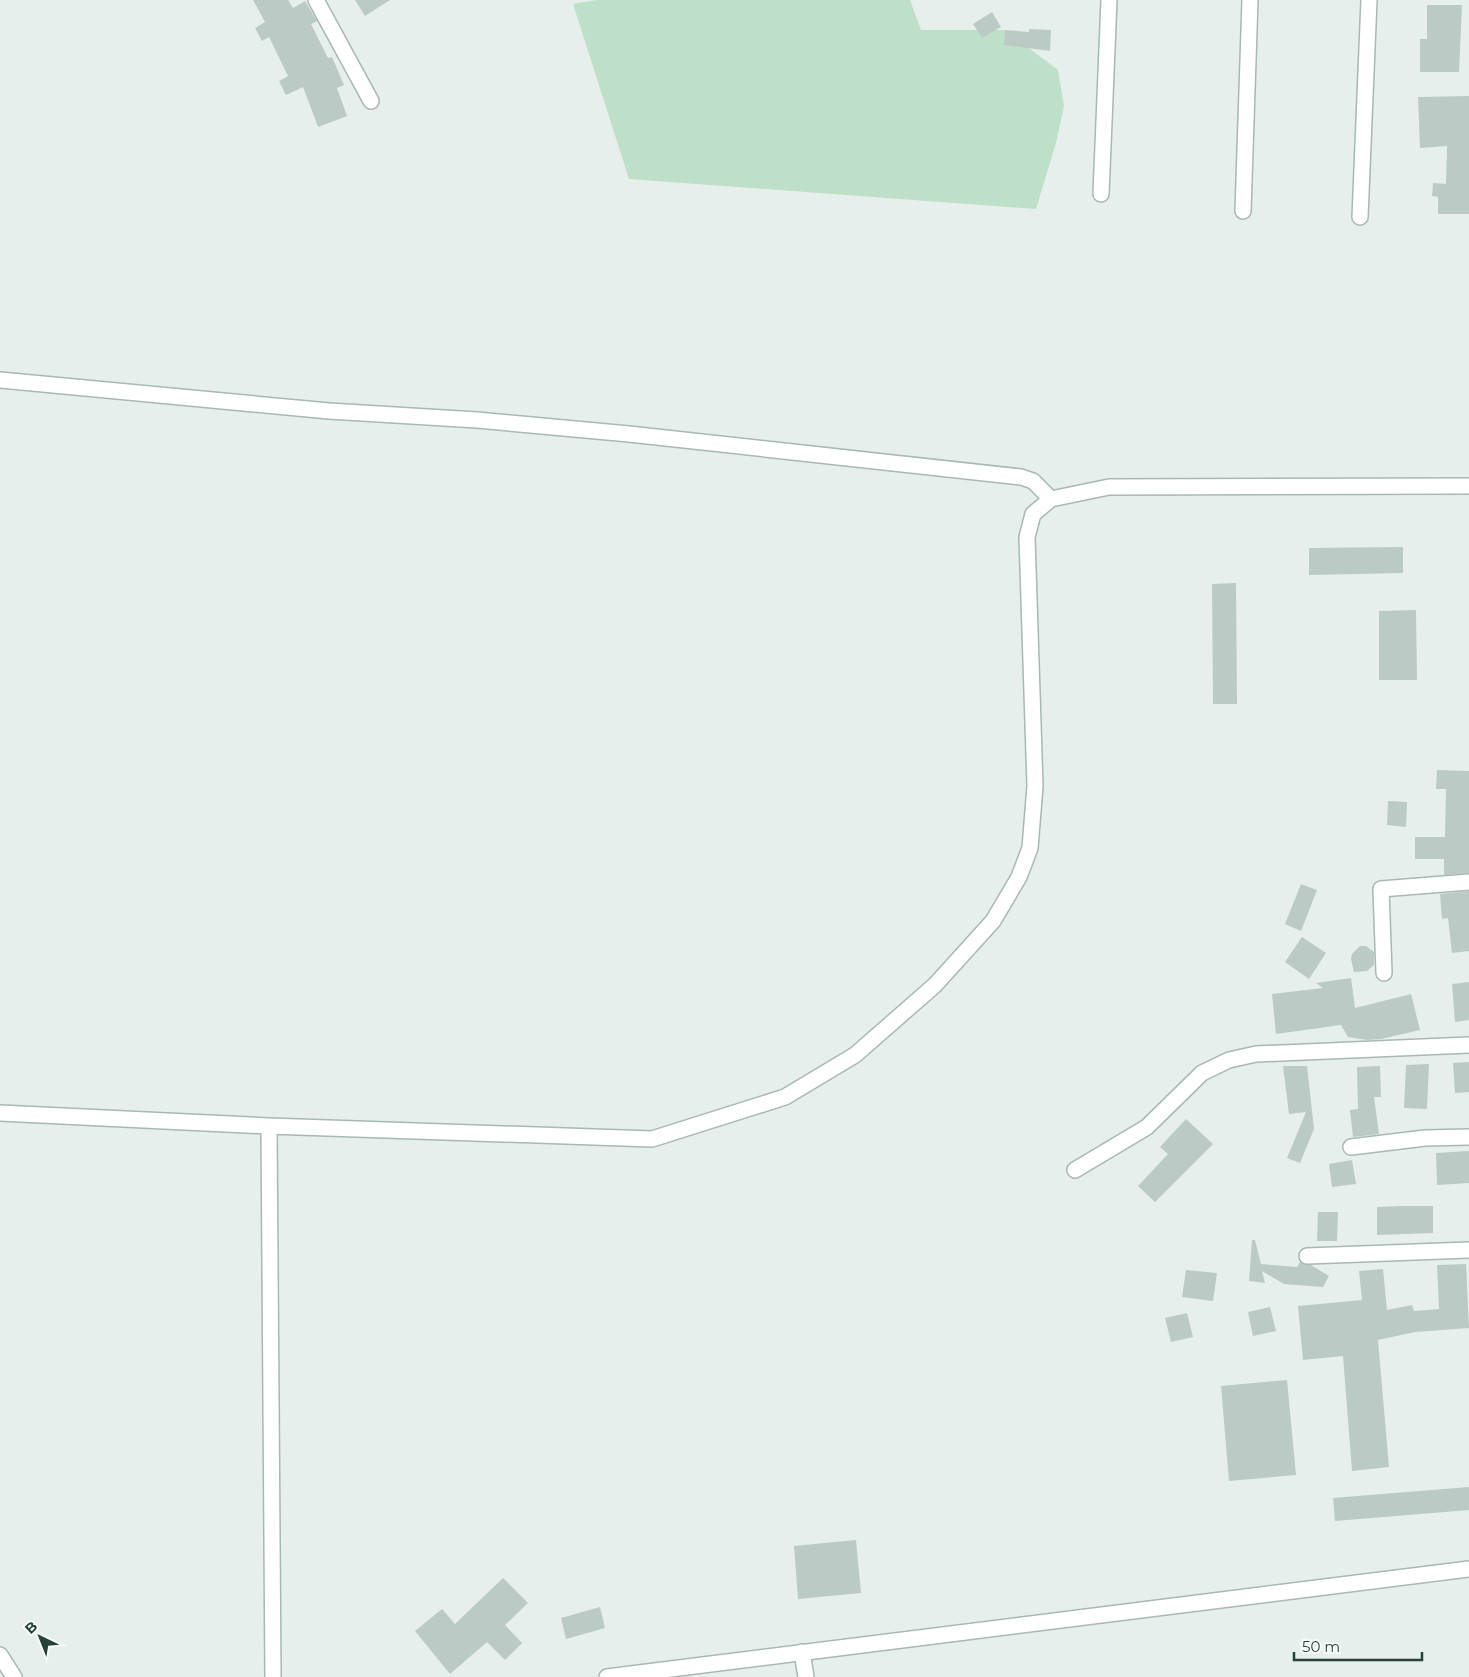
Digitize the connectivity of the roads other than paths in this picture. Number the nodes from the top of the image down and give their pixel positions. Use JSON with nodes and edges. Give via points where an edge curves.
{"nodes":[{"id":1,"x":316,"y":0,"type":"edge"},
{"id":2,"x":1109,"y":0,"type":"edge"},
{"id":3,"x":1250,"y":0,"type":"edge"},
{"id":4,"x":1369,"y":0,"type":"edge"},
{"id":5,"x":371,"y":100,"type":"dead end"},
{"id":6,"x":1101,"y":194,"type":"dead end"},
{"id":7,"x":1243,"y":212,"type":"dead end"},
{"id":8,"x":1360,"y":217,"type":"dead end"},
{"id":9,"x":0,"y":380,"type":"edge"},
{"id":10,"x":1469,"y":486,"type":"edge"},
{"id":11,"x":1051,"y":499,"type":"junction"},
{"id":12,"x":1469,"y":882,"type":"edge"},
{"id":13,"x":1384,"y":973,"type":"dead end"},
{"id":14,"x":1469,"y":1045,"type":"edge"},
{"id":15,"x":0,"y":1113,"type":"edge"},
{"id":16,"x":269,"y":1126,"type":"junction"},
{"id":17,"x":1469,"y":1137,"type":"edge"},
{"id":18,"x":1351,"y":1147,"type":"dead end"},
{"id":19,"x":1075,"y":1170,"type":"dead end"},
{"id":20,"x":1469,"y":1250,"type":"edge"},
{"id":21,"x":1307,"y":1256,"type":"dead end"},
{"id":22,"x":1469,"y":1569,"type":"edge"},
{"id":23,"x":802,"y":1652,"type":"junction"},
{"id":24,"x":710,"y":1671,"type":"edge"},
{"id":25,"x":273,"y":1677,"type":"edge"},
{"id":26,"x":607,"y":1677,"type":"edge"},
{"id":27,"x":806,"y":1677,"type":"edge"}],
"edges":[{"from":1,"to":5,"type":"street"},
{"from":2,"to":6,"type":"street"},
{"from":3,"to":7,"type":"street"},
{"from":4,"to":8,"type":"street"},
{"from":9,"to":11,"type":"street","via":[[330,411],[629,434],[1021,476],[1033,481]]},
{"from":10,"to":11,"type":"street","via":[[1109,488]]},
{"from":11,"to":16,"type":"street","via":[[1033,514],[1027,537],[1035,786],[1030,848],[1019,877],[993,921],[935,985],[855,1056],[786,1097],[652,1139]]},
{"from":12,"to":13,"type":"street","via":[[1381,889]]},
{"from":14,"to":19,"type":"street","via":[[1256,1054],[1229,1060],[1202,1073],[1147,1127]]},
{"from":15,"to":16,"type":"street"},
{"from":16,"to":25,"type":"street"},
{"from":17,"to":18,"type":"street","via":[[1425,1138]]},
{"from":20,"to":21,"type":"street"},
{"from":22,"to":23,"type":"street"},
{"from":23,"to":24,"type":"street"},
{"from":23,"to":27,"type":"street"},
{"from":24,"to":26,"type":"street"}]}
